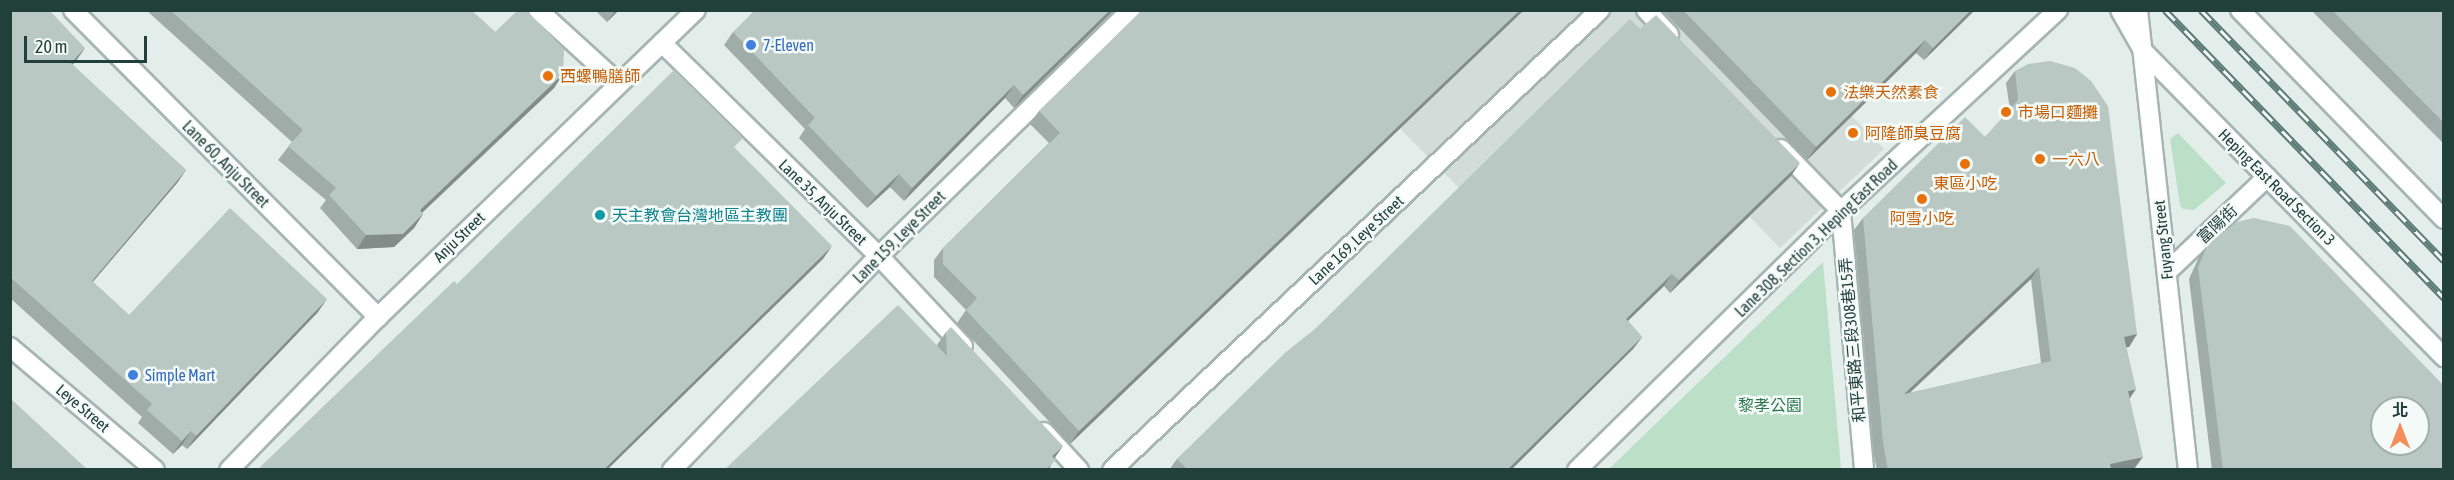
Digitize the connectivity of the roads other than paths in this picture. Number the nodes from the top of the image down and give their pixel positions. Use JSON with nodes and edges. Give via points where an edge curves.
{"nodes":[{"id":1,"x":73,"y":10,"type":"edge"},
{"id":2,"x":538,"y":10,"type":"edge"},
{"id":3,"x":696,"y":10,"type":"edge"},
{"id":4,"x":1131,"y":10,"type":"edge"},
{"id":5,"x":1600,"y":10,"type":"edge"},
{"id":6,"x":1646,"y":10,"type":"edge"},
{"id":7,"x":2058,"y":10,"type":"edge"},
{"id":8,"x":2120,"y":10,"type":"edge"},
{"id":9,"x":2138,"y":10,"type":"edge"},
{"id":10,"x":2240,"y":10,"type":"edge"},
{"id":11,"x":662,"y":44,"type":"junction"},
{"id":12,"x":1686,"y":52,"type":"edge"},
{"id":13,"x":2144,"y":52,"type":"junction"},
{"id":14,"x":617,"y":82,"type":"junction"},
{"id":15,"x":1768,"y":136,"type":"edge"},
{"id":16,"x":2267,"y":177,"type":"junction"},
{"id":17,"x":1841,"y":211,"type":"junction"},
{"id":18,"x":2444,"y":219,"type":"edge"},
{"id":19,"x":879,"y":256,"type":"junction"},
{"id":20,"x":2167,"y":272,"type":"junction"},
{"id":21,"x":378,"y":317,"type":"junction"},
{"id":22,"x":10,"y":347,"type":"edge"},
{"id":23,"x":2444,"y":357,"type":"edge"},
{"id":24,"x":975,"y":359,"type":"edge"},
{"id":25,"x":1031,"y":418,"type":"edge"},
{"id":26,"x":155,"y":470,"type":"edge"},
{"id":27,"x":229,"y":470,"type":"edge"},
{"id":28,"x":672,"y":470,"type":"edge"},
{"id":29,"x":1079,"y":470,"type":"edge"},
{"id":30,"x":1112,"y":470,"type":"edge"},
{"id":31,"x":1577,"y":470,"type":"edge"},
{"id":32,"x":1864,"y":470,"type":"edge"},
{"id":33,"x":2188,"y":470,"type":"edge"}],
"edges":[{"from":1,"to":21,"type":"street","name":"Lane 60, Anju Street"},
{"from":2,"to":14,"type":"street"},
{"from":3,"to":11,"type":"street","name":"Anju Street"},
{"from":4,"to":19,"type":"street","name":"Lane 159, Leye Street"},
{"from":5,"to":30,"type":"street","name":"Lane 169, Leye Street"},
{"from":6,"to":12,"type":"street"},
{"from":7,"to":17,"type":"street","name":"Lane 308, Section 3, Heping East Road"},
{"from":8,"to":13,"type":"street","name":"Heping East Road Section 3"},
{"from":9,"to":13,"type":"street","name":"Fuyang Street"},
{"from":10,"to":18,"type":"street"},
{"from":11,"to":14,"type":"street","name":"Anju Street"},
{"from":11,"to":19,"type":"street","name":"Lane 35, Anju Street"},
{"from":13,"to":16,"type":"street","name":"Heping East Road Section 3"},
{"from":13,"to":20,"type":"street","name":"Fuyang Street"},
{"from":14,"to":21,"type":"street","name":"Anju Street"},
{"from":15,"to":17,"type":"street"},
{"from":16,"to":20,"type":"street","name":"富陽街"},
{"from":16,"to":23,"type":"street","name":"Heping East Road Section 3"},
{"from":17,"to":31,"type":"street","name":"Lane 308, Section 3, Heping East Road"},
{"from":17,"to":32,"type":"street","name":"和平東路三段308巷15弄"},
{"from":19,"to":24,"type":"street","name":"Lane 35, Anju Street"},
{"from":19,"to":28,"type":"street","name":"Lane 159, Leye Street"},
{"from":20,"to":33,"type":"street","name":"Fuyang Street"},
{"from":21,"to":27,"type":"street","name":"Anju Street"},
{"from":22,"to":26,"type":"street","name":"Leye Street"},
{"from":25,"to":29,"type":"street"}]}
